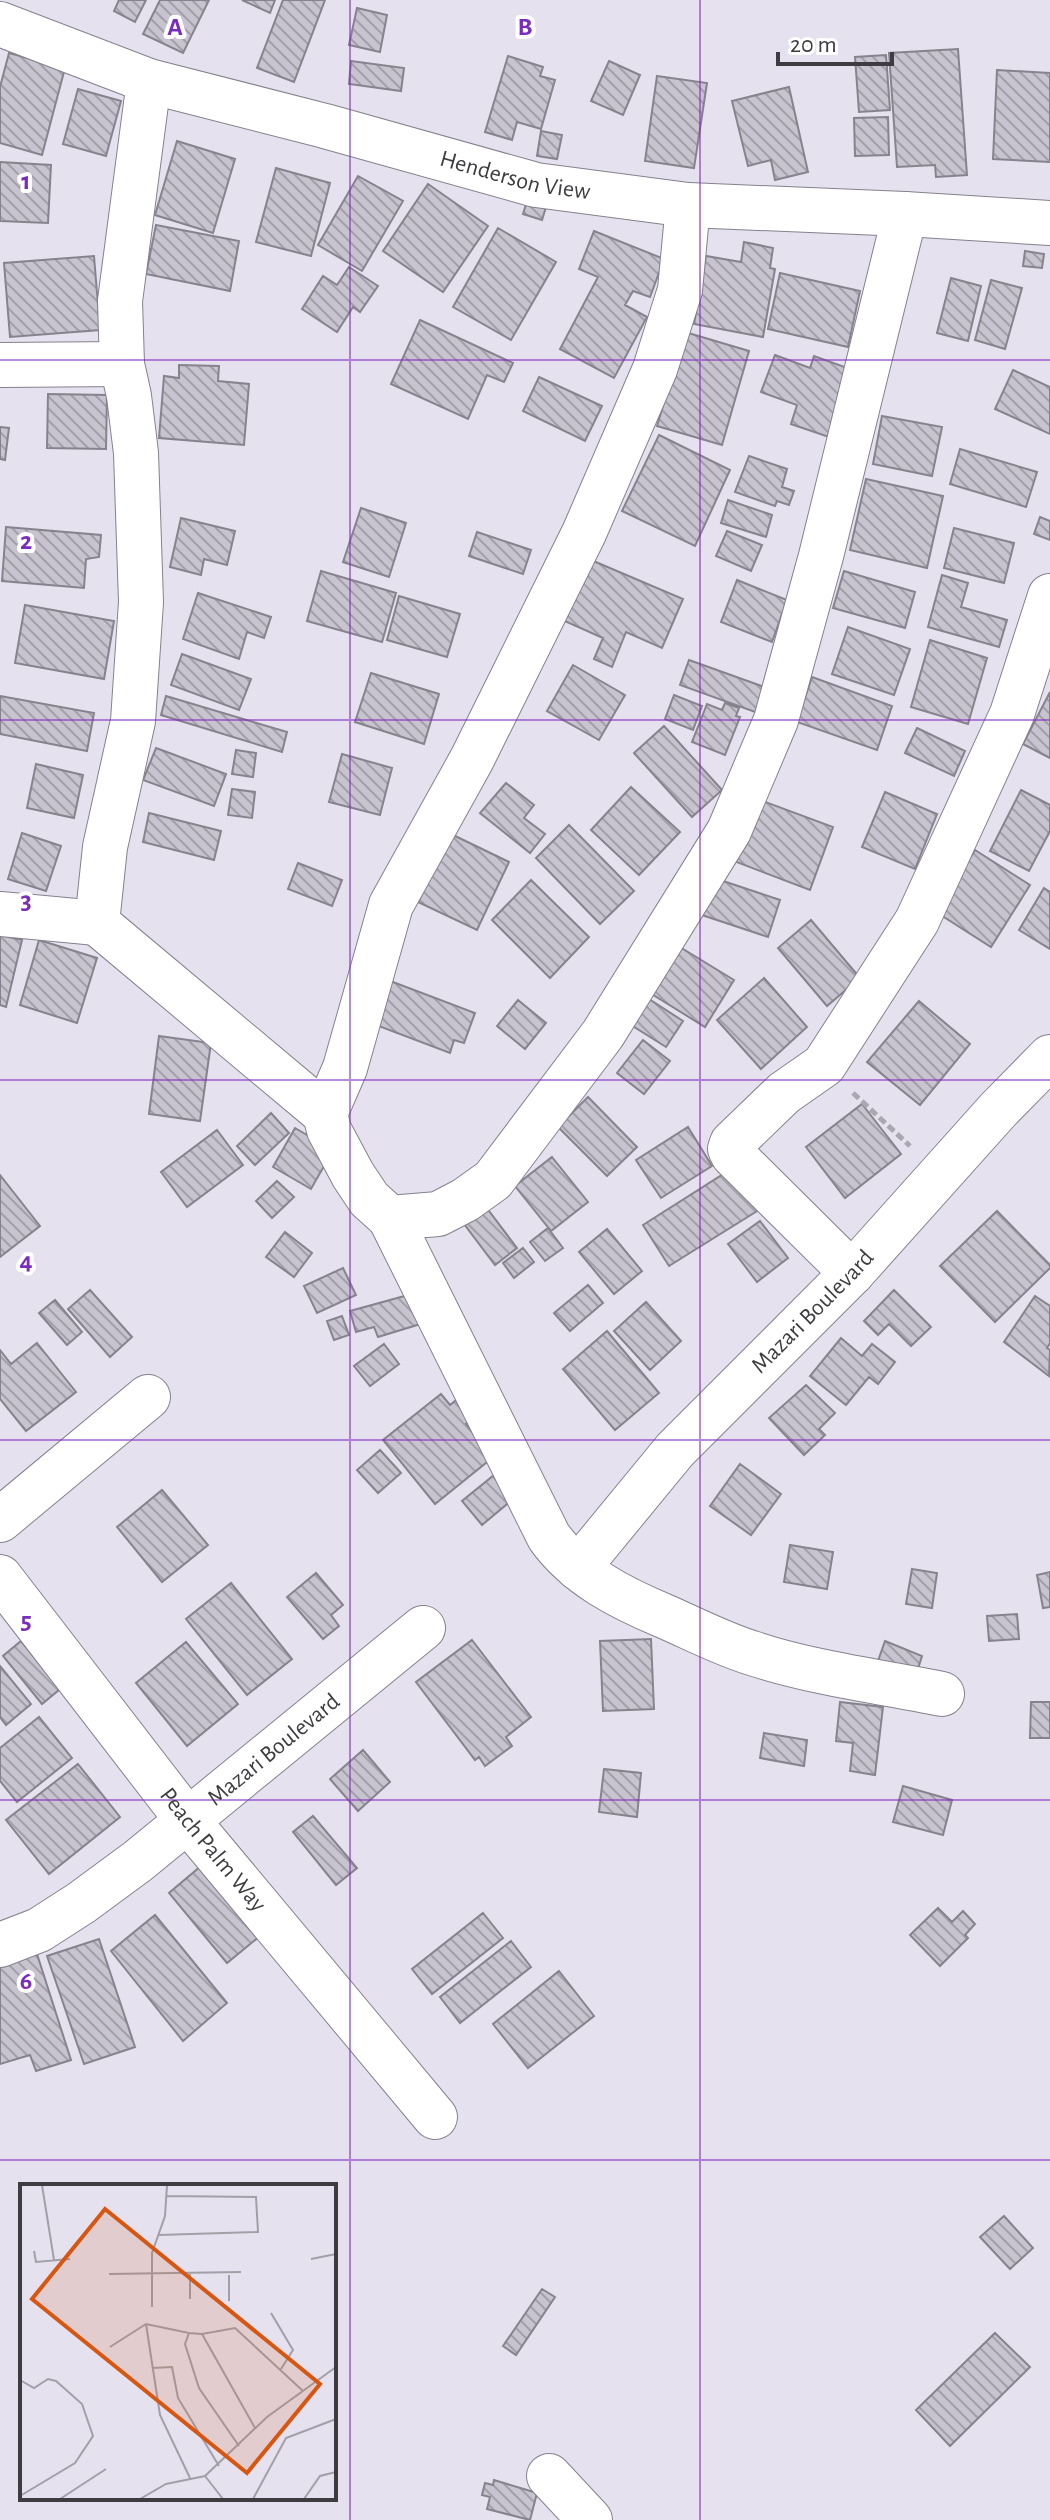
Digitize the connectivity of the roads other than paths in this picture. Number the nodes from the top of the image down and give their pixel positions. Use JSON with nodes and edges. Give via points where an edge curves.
{"nodes":[{"id":1,"x":0,"y":24,"type":"edge"},
{"id":2,"x":149,"y":81,"type":"junction"},
{"id":3,"x":688,"y":205,"type":"junction"},
{"id":4,"x":905,"y":214,"type":"junction"},
{"id":5,"x":1050,"y":223,"type":"edge"},
{"id":6,"x":122,"y":364,"type":"junction"},
{"id":7,"x":0,"y":365,"type":"edge"},
{"id":8,"x":1050,"y":596,"type":"edge"},
{"id":9,"x":0,"y":914,"type":"edge"},
{"id":10,"x":97,"y":923,"type":"junction"},
{"id":11,"x":1050,"y":1057,"type":"edge"},
{"id":12,"x":325,"y":1114,"type":"junction"},
{"id":13,"x":390,"y":1218,"type":"junction"},
{"id":14,"x":852,"y":1273,"type":"junction"},
{"id":15,"x":148,"y":1397,"type":"dead end"},
{"id":16,"x":0,"y":1520,"type":"edge"},
{"id":17,"x":578,"y":1568,"type":"junction"},
{"id":18,"x":0,"y":1577,"type":"edge"},
{"id":19,"x":423,"y":1628,"type":"dead end"},
{"id":20,"x":942,"y":1694,"type":"dead end"},
{"id":21,"x":188,"y":1821,"type":"junction"},
{"id":22,"x":0,"y":1945,"type":"edge"},
{"id":23,"x":435,"y":2117,"type":"dead end"},
{"id":24,"x":549,"y":2476,"type":"dead end"},
{"id":25,"x":590,"y":2520,"type":"edge"}],
"edges":[{"from":1,"to":2,"type":"street","name":"Henderson View"},
{"from":2,"to":3,"type":"street","name":"Henderson View","via":[[536,185]]},
{"from":2,"to":6,"type":"street","via":[[120,301]]},
{"from":3,"to":4,"type":"street","name":"Henderson View"},
{"from":3,"to":12,"type":"street","via":[[680,290],[655,369],[570,561],[472,759],[391,905],[345,1068]]},
{"from":4,"to":5,"type":"street","name":"Henderson View"},
{"from":4,"to":13,"type":"street","via":[[776,720],[729,831],[603,1034],[493,1180],[438,1214]]},
{"from":6,"to":7,"type":"street"},
{"from":6,"to":10,"type":"street","via":[[136,453],[141,602],[133,721],[105,847]]},
{"from":8,"to":14,"type":"street","via":[[1012,714],[917,921],[824,1065],[784,1093],[730,1149]]},
{"from":9,"to":10,"type":"street"},
{"from":10,"to":12,"type":"street"},
{"from":11,"to":14,"type":"street","name":"Mazari Boulevard"},
{"from":12,"to":13,"type":"street","via":[[353,1175]]},
{"from":13,"to":17,"type":"street","via":[[549,1537]]},
{"from":14,"to":17,"type":"street","name":"Mazari Boulevard","via":[[675,1450]]},
{"from":15,"to":16,"type":"street"},
{"from":17,"to":20,"type":"street","via":[[651,1611],[751,1653]]},
{"from":18,"to":21,"type":"street","name":"Peach Palm Way"},
{"from":19,"to":21,"type":"street","name":"Mazari Boulevard"},
{"from":21,"to":22,"type":"street","name":"Mazari Boulevard","via":[[81,1903],[39,1930]]},
{"from":21,"to":23,"type":"street","name":"Peach Palm Way"},
{"from":24,"to":25,"type":"street"}]}
